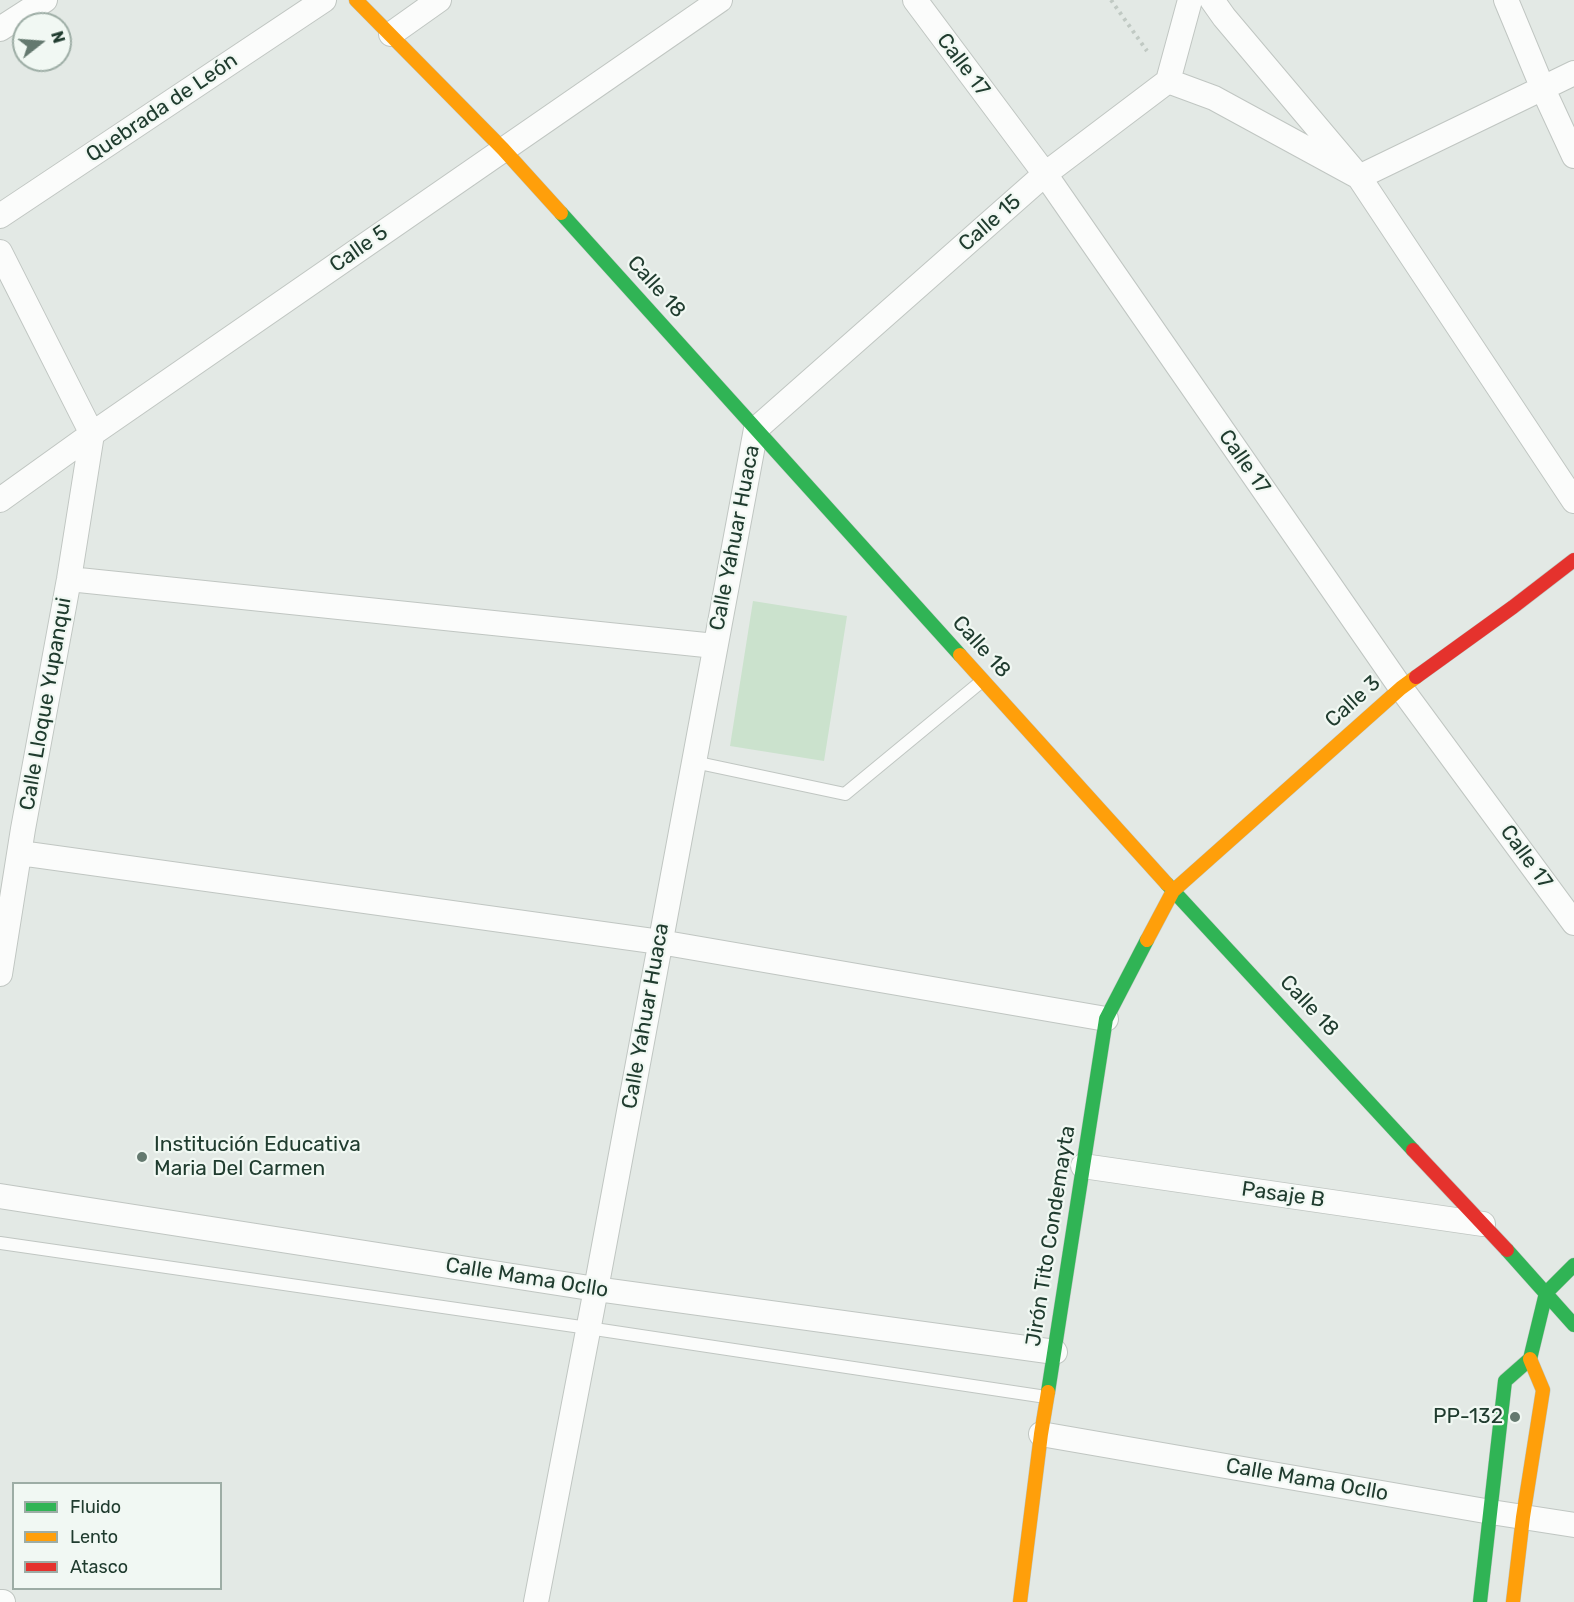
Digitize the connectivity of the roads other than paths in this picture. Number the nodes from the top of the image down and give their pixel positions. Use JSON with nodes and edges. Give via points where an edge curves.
{"nodes":[{"id":1,"x":45,"y":0,"type":"edge"},
{"id":2,"x":324,"y":0,"type":"edge"},
{"id":3,"x":356,"y":0,"type":"edge"},
{"id":4,"x":439,"y":0,"type":"edge"},
{"id":5,"x":720,"y":0,"type":"edge"},
{"id":6,"x":915,"y":0,"type":"edge"},
{"id":7,"x":1190,"y":0,"type":"edge"},
{"id":8,"x":1212,"y":0,"type":"edge"},
{"id":9,"x":1506,"y":0,"type":"edge"},
{"id":10,"x":0,"y":29,"type":"edge"},
{"id":11,"x":391,"y":34,"type":"junction"},
{"id":12,"x":1574,"y":73,"type":"edge"},
{"id":13,"x":1168,"y":81,"type":"junction"},
{"id":14,"x":1543,"y":89,"type":"junction"},
{"id":15,"x":503,"y":149,"type":"junction"},
{"id":16,"x":1574,"y":156,"type":"edge"},
{"id":17,"x":1045,"y":174,"type":"junction"},
{"id":18,"x":1359,"y":177,"type":"junction"},
{"id":19,"x":0,"y":216,"type":"edge"},
{"id":20,"x":0,"y":252,"type":"edge"},
{"id":21,"x":756,"y":429,"type":"junction"},
{"id":22,"x":92,"y":434,"type":"junction"},
{"id":23,"x":0,"y":500,"type":"edge"},
{"id":24,"x":1574,"y":501,"type":"edge"},
{"id":25,"x":1574,"y":560,"type":"edge"},
{"id":26,"x":69,"y":579,"type":"junction"},
{"id":27,"x":715,"y":646,"type":"junction"},
{"id":28,"x":983,"y":681,"type":"junction"},
{"id":29,"x":1401,"y":688,"type":"junction"},
{"id":30,"x":694,"y":762,"type":"junction"},
{"id":31,"x":20,"y":853,"type":"junction"},
{"id":32,"x":1173,"y":891,"type":"junction"},
{"id":33,"x":1574,"y":923,"type":"edge"},
{"id":34,"x":660,"y":942,"type":"junction"},
{"id":35,"x":0,"y":974,"type":"edge"},
{"id":36,"x":1106,"y":1019,"type":"junction"},
{"id":37,"x":1083,"y":1166,"type":"junction"},
{"id":38,"x":0,"y":1196,"type":"edge"},
{"id":39,"x":1483,"y":1224,"type":"junction"},
{"id":40,"x":0,"y":1244,"type":"edge"},
{"id":41,"x":1574,"y":1265,"type":"edge"},
{"id":42,"x":596,"y":1289,"type":"junction"},
{"id":43,"x":1546,"y":1293,"type":"junction"},
{"id":44,"x":1574,"y":1325,"type":"edge"},
{"id":45,"x":588,"y":1328,"type":"junction"},
{"id":46,"x":1055,"y":1352,"type":"junction"},
{"id":47,"x":1530,"y":1359,"type":"junction"},
{"id":48,"x":1046,"y":1397,"type":"junction"},
{"id":49,"x":1041,"y":1434,"type":"junction"},
{"id":50,"x":1491,"y":1512,"type":"junction"},
{"id":51,"x":1523,"y":1517,"type":"junction"},
{"id":52,"x":1574,"y":1525,"type":"edge"},
{"id":53,"x":536,"y":1602,"type":"edge"},
{"id":54,"x":1020,"y":1602,"type":"edge"},
{"id":55,"x":1480,"y":1602,"type":"edge"},
{"id":56,"x":1513,"y":1602,"type":"edge"}],
"edges":[{"from":1,"to":10,"type":"street"},
{"from":2,"to":19,"type":"street","name":"Quebrada de León"},
{"from":3,"to":11,"type":"street","name":"Calle 18"},
{"from":4,"to":11,"type":"street"},
{"from":5,"to":15,"type":"street","name":"Calle 5"},
{"from":6,"to":17,"type":"street","name":"Calle 17"},
{"from":7,"to":13,"type":"street"},
{"from":8,"to":18,"type":"street"},
{"from":9,"to":14,"type":"street"},
{"from":11,"to":15,"type":"street","name":"Calle 18"},
{"from":12,"to":14,"type":"street"},
{"from":13,"to":17,"type":"street","name":"Calle 15"},
{"from":13,"to":18,"type":"street","via":[[1214,98]]},
{"from":14,"to":16,"type":"street"},
{"from":14,"to":18,"type":"street"},
{"from":15,"to":21,"type":"street","name":"Calle 18"},
{"from":15,"to":22,"type":"street","name":"Calle 5"},
{"from":17,"to":21,"type":"street","name":"Calle 15"},
{"from":17,"to":29,"type":"street","name":"Calle 17"},
{"from":18,"to":24,"type":"street"},
{"from":20,"to":22,"type":"street"},
{"from":21,"to":27,"type":"street","name":"Calle Yahuar Huaca"},
{"from":21,"to":28,"type":"street","name":"Calle 18"},
{"from":22,"to":23,"type":"street","name":"Calle 5"},
{"from":22,"to":26,"type":"street","name":"Calle Lloque Yupanqui"},
{"from":25,"to":29,"type":"street","name":"Calle 3"},
{"from":26,"to":27,"type":"street"},
{"from":26,"to":31,"type":"street","name":"Calle Lloque Yupanqui"},
{"from":27,"to":30,"type":"street","name":"Calle Yahuar Huaca"},
{"from":28,"to":30,"type":"lane","via":[[845,794]]},
{"from":28,"to":32,"type":"street","name":"Calle 18"},
{"from":29,"to":32,"type":"street","name":"Calle 3"},
{"from":29,"to":33,"type":"street","name":"Calle 17"},
{"from":30,"to":34,"type":"street","name":"Calle Yahuar Huaca"},
{"from":31,"to":34,"type":"street"},
{"from":31,"to":35,"type":"street","name":"Calle Lloque Yupanqui"},
{"from":32,"to":36,"type":"street","name":"Jirón Tito Condemayta"},
{"from":32,"to":39,"type":"street","name":"Calle 18"},
{"from":34,"to":36,"type":"street"},
{"from":34,"to":42,"type":"street","name":"Calle Yahuar Huaca"},
{"from":36,"to":37,"type":"street","name":"Jirón Tito Condemayta"},
{"from":37,"to":39,"type":"street","name":"Pasaje B"},
{"from":37,"to":46,"type":"street","name":"Jirón Tito Condemayta"},
{"from":38,"to":42,"type":"street","name":"Calle Mama Ocllo"},
{"from":39,"to":43,"type":"street","name":"Calle 18"},
{"from":40,"to":45,"type":"lane"},
{"from":41,"to":43,"type":"street"},
{"from":42,"to":45,"type":"street","name":"Calle Yahuar Huaca"},
{"from":42,"to":46,"type":"street","name":"Calle Mama Ocllo"},
{"from":43,"to":44,"type":"street","name":"Calle 18"},
{"from":43,"to":47,"type":"street"},
{"from":45,"to":48,"type":"lane"},
{"from":45,"to":53,"type":"street","name":"Calle Yahuar Huaca"},
{"from":46,"to":48,"type":"street","name":"Jirón Tito Condemayta"},
{"from":47,"to":50,"type":"street","via":[[1505,1381]]},
{"from":47,"to":51,"type":"street","via":[[1543,1390]]},
{"from":48,"to":49,"type":"street","name":"Jirón Tito Condemayta"},
{"from":49,"to":50,"type":"street","name":"Calle Mama Ocllo"},
{"from":49,"to":54,"type":"street","name":"Jirón Tito Condemayta"},
{"from":50,"to":51,"type":"street","name":"Calle Mama Ocllo"},
{"from":50,"to":55,"type":"street"},
{"from":51,"to":52,"type":"street","name":"Calle Mama Ocllo"},
{"from":51,"to":56,"type":"street"}]}
